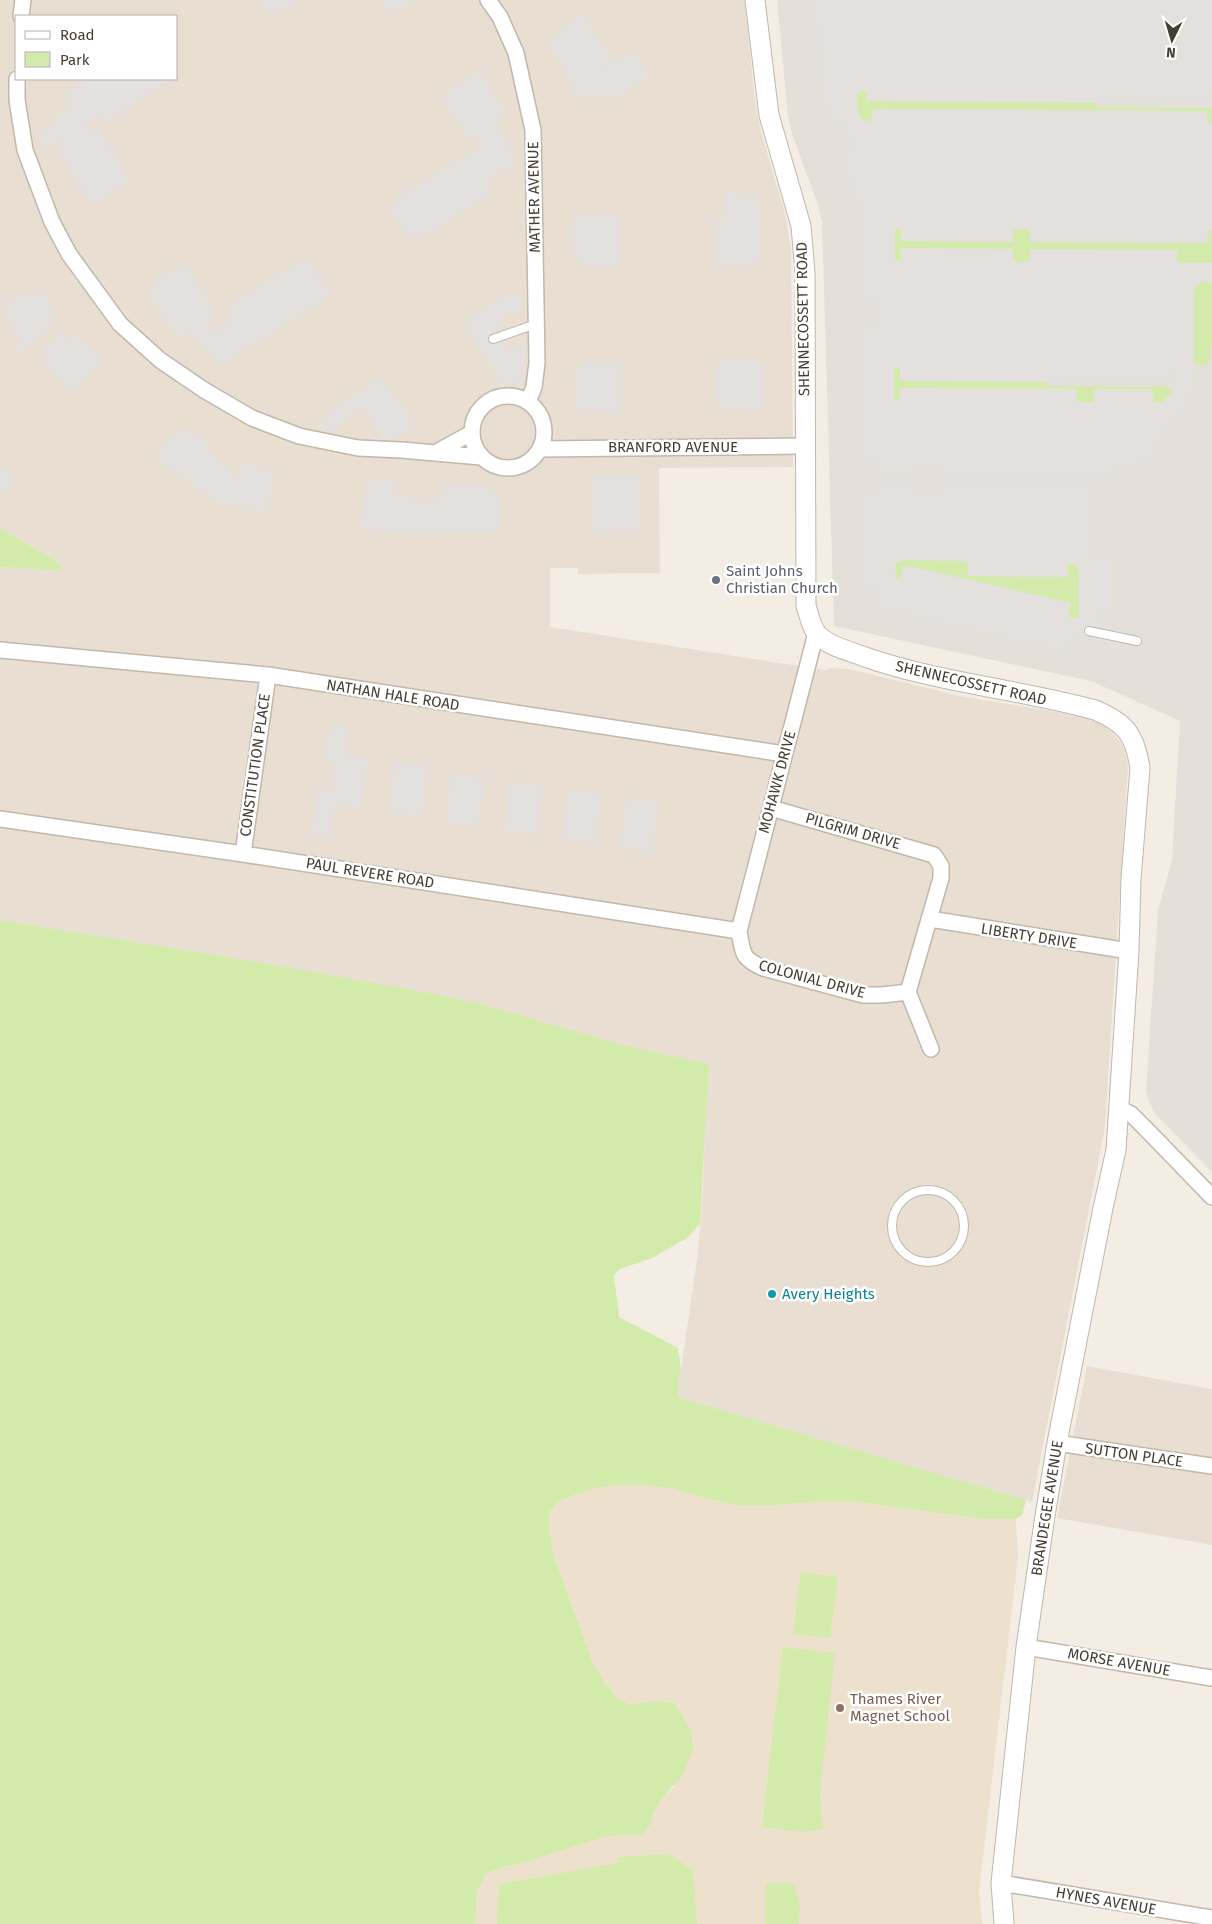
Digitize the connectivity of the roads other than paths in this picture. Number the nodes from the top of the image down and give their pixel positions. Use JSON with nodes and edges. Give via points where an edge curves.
{"nodes":[{"id":1,"x":23,"y":0,"type":"edge"},
{"id":2,"x":488,"y":0,"type":"edge"},
{"id":3,"x":755,"y":0,"type":"edge"},
{"id":4,"x":21,"y":15,"type":"edge"},
{"id":5,"x":17,"y":80,"type":"edge"},
{"id":6,"x":536,"y":324,"type":"junction"},
{"id":7,"x":493,"y":339,"type":"dead end"},
{"id":8,"x":528,"y":402,"type":"junction"},
{"id":9,"x":471,"y":433,"type":"junction"},
{"id":10,"x":805,"y":446,"type":"junction"},
{"id":11,"x":541,"y":450,"type":"junction"},
{"id":12,"x":435,"y":453,"type":"junction"},
{"id":13,"x":481,"y":457,"type":"junction"},
{"id":14,"x":1089,"y":631,"type":"dead end"},
{"id":15,"x":816,"y":633,"type":"junction"},
{"id":16,"x":1137,"y":641,"type":"dead end"},
{"id":17,"x":0,"y":650,"type":"edge"},
{"id":18,"x":268,"y":676,"type":"junction"},
{"id":19,"x":784,"y":754,"type":"junction"},
{"id":20,"x":771,"y":808,"type":"junction"},
{"id":21,"x":0,"y":820,"type":"edge"},
{"id":22,"x":243,"y":854,"type":"junction"},
{"id":23,"x":930,"y":919,"type":"junction"},
{"id":24,"x":739,"y":931,"type":"junction"},
{"id":25,"x":1129,"y":950,"type":"junction"},
{"id":26,"x":908,"y":992,"type":"junction"},
{"id":27,"x":931,"y":1049,"type":"dead end"},
{"id":28,"x":1120,"y":1102,"type":"junction"},
{"id":29,"x":1212,"y":1197,"type":"edge"},
{"id":30,"x":908,"y":1257,"type":"joint"},
{"id":31,"x":1057,"y":1443,"type":"junction"},
{"id":32,"x":1212,"y":1466,"type":"edge"},
{"id":33,"x":1026,"y":1647,"type":"junction"},
{"id":34,"x":1212,"y":1678,"type":"edge"},
{"id":35,"x":1000,"y":1883,"type":"junction"},
{"id":36,"x":1212,"y":1918,"type":"edge"},
{"id":37,"x":1004,"y":1924,"type":"edge"}],
"edges":[{"from":1,"to":4,"type":"street"},
{"from":2,"to":6,"type":"street","name":"MATHER AVENUE","via":[[500,17],[516,53],[533,130]]},
{"from":3,"to":10,"type":"street","name":"SHENNECOSSETT ROAD","via":[[769,114],[801,226],[805,272]]},
{"from":5,"to":12,"type":"street","via":[[25,150],[52,222],[69,254],[120,324],[160,360],[252,418],[299,436],[358,448]]},
{"from":6,"to":7,"type":"lane"},
{"from":6,"to":8,"type":"street","name":"MATHER AVENUE","via":[[537,364]]},
{"from":8,"to":9,"type":"street","via":[[506,396],[485,403],[473,422]]},
{"from":8,"to":11,"type":"street","via":[[543,421]]},
{"from":9,"to":12,"type":"street"},
{"from":9,"to":13,"type":"street","via":[[475,450]]},
{"from":10,"to":11,"type":"street","name":"BRANFORD AVENUE"},
{"from":10,"to":15,"type":"street","name":"SHENNECOSSETT ROAD","via":[[806,606]]},
{"from":11,"to":13,"type":"street","via":[[527,464],[515,468],[502,469]]},
{"from":12,"to":13,"type":"street"},
{"from":14,"to":16,"type":"lane"},
{"from":15,"to":19,"type":"street","name":"MOHAWK DRIVE"},
{"from":15,"to":25,"type":"street","name":"SHENNECOSSETT ROAD","via":[[844,650],[877,661],[927,676],[1090,709],[1125,728],[1136,744],[1140,768]]},
{"from":17,"to":18,"type":"street","name":"NATHAN HALE ROAD"},
{"from":18,"to":19,"type":"street","name":"NATHAN HALE ROAD"},
{"from":18,"to":22,"type":"street","name":"CONSTITUTION PLACE"},
{"from":19,"to":20,"type":"street","name":"MOHAWK DRIVE"},
{"from":20,"to":23,"type":"street","name":"PILGRIM DRIVE","via":[[934,855],[941,866],[941,878]]},
{"from":20,"to":24,"type":"street","name":"MOHAWK DRIVE"},
{"from":21,"to":22,"type":"street","name":"PAUL REVERE ROAD"},
{"from":22,"to":24,"type":"street","name":"PAUL REVERE ROAD"},
{"from":23,"to":25,"type":"street","name":"LIBERTY DRIVE"},
{"from":23,"to":26,"type":"street"},
{"from":24,"to":26,"type":"street","name":"COLONIAL DRIVE","via":[[743,955],[752,964],[763,968],[863,995]]},
{"from":25,"to":28,"type":"street","name":"SHENNECOSSETT ROAD"},
{"from":26,"to":27,"type":"street"},
{"from":28,"to":29,"type":"street"},
{"from":28,"to":31,"type":"street","name":"BRANDEGEE AVENUE","via":[[1116,1150]]},
{"from":30,"to":30,"type":"lane","via":[[925,1262],[942,1260],[960,1244],[964,1219],[952,1198],[929,1189],[916,1191],[897,1205],[892,1216],[893,1239]]},
{"from":31,"to":32,"type":"street","name":"SUTTON PLACE"},
{"from":31,"to":33,"type":"street","name":"BRANDEGEE AVENUE"},
{"from":33,"to":34,"type":"street","name":"MORSE AVENUE"},
{"from":33,"to":35,"type":"street","name":"BRANDEGEE AVENUE"},
{"from":35,"to":36,"type":"street","name":"HYNES AVENUE"},
{"from":35,"to":37,"type":"street","name":"BRANDEGEE AVENUE"}]}
